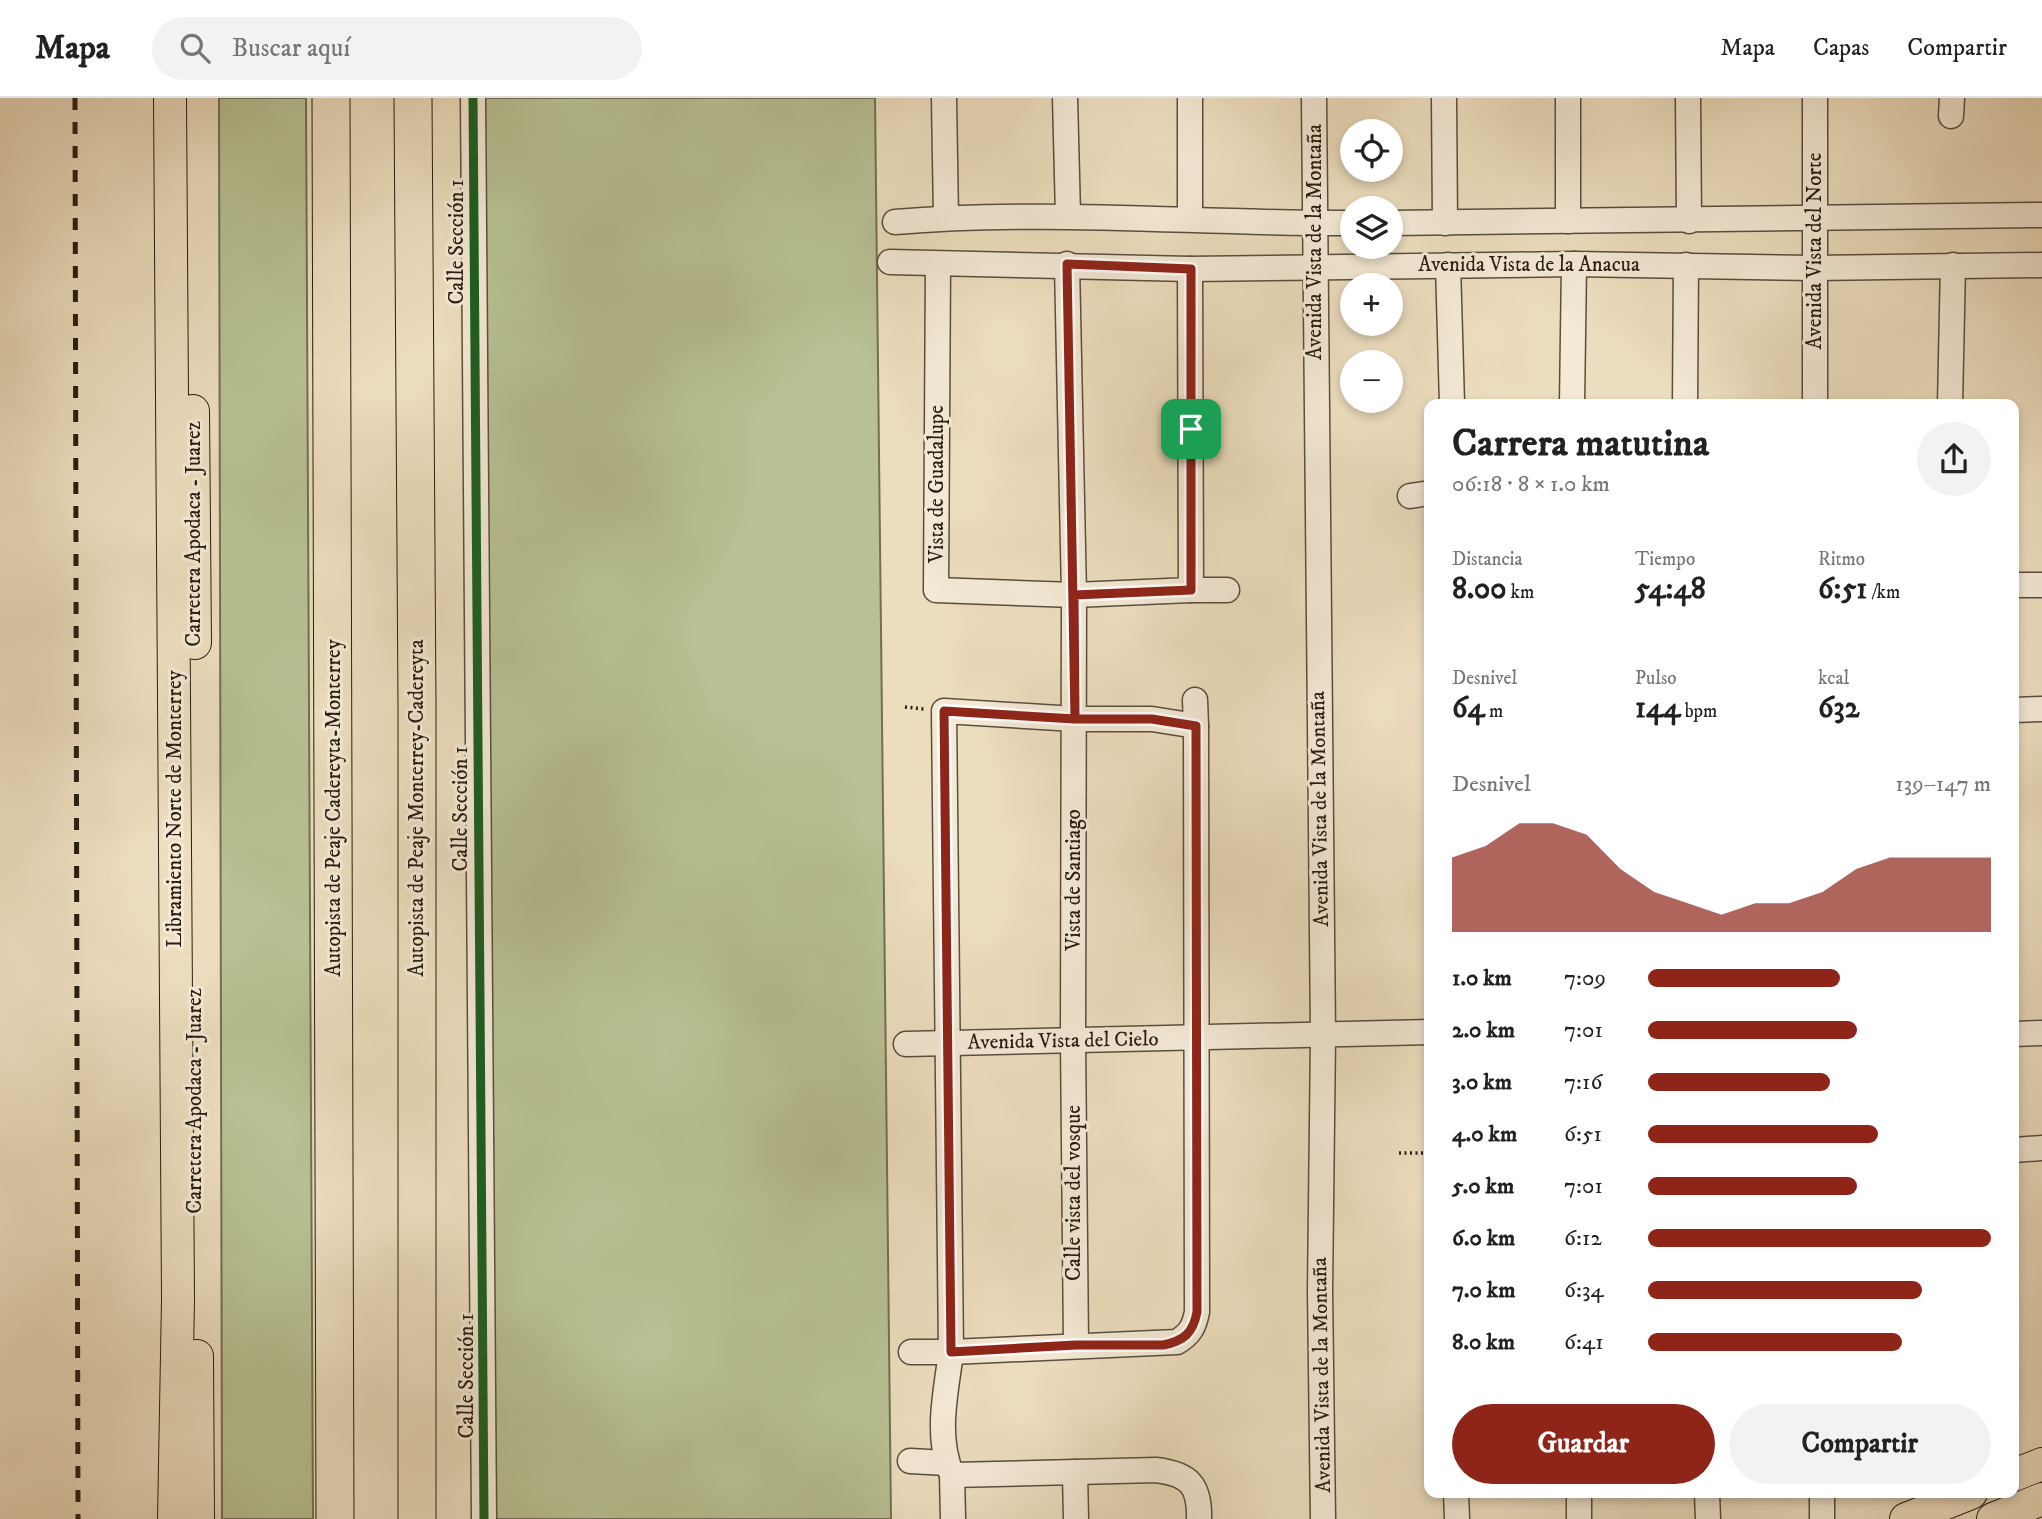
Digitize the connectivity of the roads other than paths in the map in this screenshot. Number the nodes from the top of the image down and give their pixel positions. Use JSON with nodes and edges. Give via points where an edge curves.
{"nodes":[{"id":1,"x":170,"y":98,"type":"edge"},
{"id":2,"x":190,"y":98,"type":"edge"},
{"id":3,"x":331,"y":98,"type":"edge"},
{"id":4,"x":414,"y":98,"type":"edge"},
{"id":5,"x":473,"y":98,"type":"edge"},
{"id":6,"x":944,"y":98,"type":"edge"},
{"id":7,"x":1065,"y":98,"type":"edge"},
{"id":8,"x":1190,"y":98,"type":"edge"},
{"id":9,"x":1314,"y":98,"type":"edge"},
{"id":10,"x":1444,"y":98,"type":"edge"},
{"id":11,"x":1568,"y":98,"type":"edge"},
{"id":12,"x":1688,"y":98,"type":"edge"},
{"id":13,"x":1815,"y":98,"type":"edge"},
{"id":14,"x":1068,"y":215,"type":"junction"},
{"id":15,"x":2042,"y":215,"type":"edge"},
{"id":16,"x":1816,"y":216,"type":"junction"},
{"id":17,"x":946,"y":218,"type":"junction"},
{"id":18,"x":1190,"y":218,"type":"junction"},
{"id":19,"x":1568,"y":221,"type":"junction"},
{"id":20,"x":1689,"y":221,"type":"junction"},
{"id":21,"x":895,"y":222,"type":"dead end"},
{"id":22,"x":1314,"y":223,"type":"junction"},
{"id":23,"x":1340,"y":223,"type":"edge"},
{"id":24,"x":1403,"y":223,"type":"edge"},
{"id":25,"x":1446,"y":223,"type":"junction"},
{"id":26,"x":890,"y":262,"type":"dead end"},
{"id":27,"x":938,"y":264,"type":"junction"},
{"id":28,"x":1067,"y":264,"type":"junction"},
{"id":29,"x":1574,"y":264,"type":"junction"},
{"id":30,"x":1448,"y":265,"type":"junction"},
{"id":31,"x":1686,"y":265,"type":"junction"},
{"id":32,"x":1953,"y":265,"type":"junction"},
{"id":33,"x":2042,"y":265,"type":"edge"},
{"id":34,"x":1315,"y":267,"type":"junction"},
{"id":35,"x":1814,"y":268,"type":"junction"},
{"id":36,"x":1191,"y":269,"type":"junction"},
{"id":37,"x":1452,"y":399,"type":"edge"},
{"id":38,"x":1572,"y":399,"type":"edge"},
{"id":39,"x":1685,"y":399,"type":"edge"},
{"id":40,"x":1815,"y":399,"type":"edge"},
{"id":41,"x":1950,"y":399,"type":"edge"},
{"id":42,"x":2019,"y":585,"type":"edge"},
{"id":43,"x":2042,"y":585,"type":"edge"},
{"id":44,"x":1191,"y":590,"type":"junction"},
{"id":45,"x":1227,"y":590,"type":"dead end"},
{"id":46,"x":1074,"y":595,"type":"junction"},
{"id":47,"x":1195,"y":700,"type":"dead end"},
{"id":48,"x":2042,"y":709,"type":"edge"},
{"id":49,"x":2019,"y":710,"type":"edge"},
{"id":50,"x":1075,"y":719,"type":"junction"},
{"id":51,"x":1196,"y":726,"type":"junction"},
{"id":52,"x":1424,"y":1032,"type":"edge"},
{"id":53,"x":2042,"y":1033,"type":"edge"},
{"id":54,"x":2019,"y":1034,"type":"edge"},
{"id":55,"x":1322,"y":1036,"type":"junction"},
{"id":56,"x":1195,"y":1038,"type":"junction"},
{"id":57,"x":1073,"y":1041,"type":"junction"},
{"id":58,"x":948,"y":1043,"type":"junction"},
{"id":59,"x":906,"y":1044,"type":"dead end"},
{"id":60,"x":2042,"y":1148,"type":"edge"},
{"id":61,"x":2019,"y":1150,"type":"edge"},
{"id":62,"x":1076,"y":1345,"type":"junction"},
{"id":63,"x":911,"y":1352,"type":"dead end"},
{"id":64,"x":951,"y":1352,"type":"junction"},
{"id":65,"x":910,"y":1461,"type":"dead end"},
{"id":66,"x":2042,"y":1464,"type":"edge"},
{"id":67,"x":950,"y":1469,"type":"junction"},
{"id":68,"x":1075,"y":1472,"type":"junction"},
{"id":69,"x":2019,"y":1473,"type":"edge"},
{"id":70,"x":1457,"y":1498,"type":"edge"},
{"id":71,"x":1579,"y":1498,"type":"edge"},
{"id":72,"x":1707,"y":1498,"type":"edge"},
{"id":73,"x":1822,"y":1498,"type":"edge"},
{"id":74,"x":1953,"y":1498,"type":"edge"},
{"id":75,"x":2042,"y":1499,"type":"edge"},
{"id":76,"x":174,"y":1519,"type":"edge"},
{"id":77,"x":198,"y":1519,"type":"edge"},
{"id":78,"x":335,"y":1519,"type":"edge"},
{"id":79,"x":417,"y":1519,"type":"edge"},
{"id":80,"x":484,"y":1519,"type":"edge"},
{"id":81,"x":953,"y":1519,"type":"edge"},
{"id":82,"x":1076,"y":1519,"type":"edge"},
{"id":83,"x":1199,"y":1519,"type":"edge"},
{"id":84,"x":1323,"y":1519,"type":"edge"},
{"id":85,"x":1457,"y":1519,"type":"edge"},
{"id":86,"x":1579,"y":1519,"type":"edge"},
{"id":87,"x":1708,"y":1519,"type":"edge"},
{"id":88,"x":1822,"y":1519,"type":"edge"},
{"id":89,"x":1906,"y":1519,"type":"edge"},
{"id":90,"x":1993,"y":1519,"type":"edge"}],
"edges":[{"from":1,"to":76,"type":"main road","name":"Libramiento Norte de Monterrey","via":[[178,1300]]},
{"from":2,"to":77,"type":"main road","name":"Carretera Apodaca - Juarez"},
{"from":3,"to":78,"type":"highway","name":"Autopista de Peaje Cadereyta-Monterrey"},
{"from":4,"to":79,"type":"highway","name":"Autopista de Peaje Monterrey-Cadereyta"},
{"from":5,"to":80,"type":"street","name":"Calle Sección 1"},
{"from":6,"to":17,"type":"street"},
{"from":7,"to":14,"type":"street"},
{"from":8,"to":18,"type":"street"},
{"from":9,"to":22,"type":"street","name":"Avenida Vista de la Montaña"},
{"from":10,"to":25,"type":"street"},
{"from":11,"to":19,"type":"street"},
{"from":12,"to":20,"type":"street"},
{"from":13,"to":16,"type":"street","name":"Avenida Vista del Norte"},
{"from":14,"to":17,"type":"street"},
{"from":14,"to":18,"type":"street"},
{"from":15,"to":16,"type":"street","name":"Avenida Vista de la Anacua"},
{"from":16,"to":20,"type":"street","name":"Avenida Vista de la Anacua"},
{"from":16,"to":35,"type":"street","name":"Avenida Vista del Norte"},
{"from":17,"to":21,"type":"street"},
{"from":18,"to":22,"type":"street"},
{"from":19,"to":20,"type":"street","name":"Avenida Vista de la Anacua"},
{"from":19,"to":25,"type":"street","name":"Avenida Vista de la Anacua"},
{"from":22,"to":23,"type":"street"},
{"from":22,"to":34,"type":"street","name":"Avenida Vista de la Montaña"},
{"from":24,"to":25,"type":"street","name":"Avenida Vista de la Anacua"},
{"from":26,"to":27,"type":"street","name":"Avenida Vista de la Anacua"},
{"from":27,"to":28,"type":"street","name":"Avenida Vista de la Anacua"},
{"from":27,"to":46,"type":"street","name":"Vista de Guadalupe","via":[[936,590]]},
{"from":28,"to":36,"type":"street","name":"Avenida Vista de la Anacua"},
{"from":28,"to":46,"type":"street","name":"Vista de Santiago"},
{"from":29,"to":30,"type":"street","name":"Avenida Vista de la Anacua"},
{"from":29,"to":31,"type":"street","name":"Avenida Vista de la Anacua"},
{"from":29,"to":38,"type":"street"},
{"from":30,"to":34,"type":"street","name":"Avenida Vista de la Anacua"},
{"from":30,"to":37,"type":"street"},
{"from":31,"to":35,"type":"street","name":"Avenida Vista de la Anacua"},
{"from":31,"to":39,"type":"street"},
{"from":32,"to":33,"type":"street","name":"Avenida Vista de la Anacua"},
{"from":32,"to":35,"type":"street","name":"Avenida Vista de la Anacua"},
{"from":32,"to":41,"type":"street"},
{"from":34,"to":36,"type":"street","name":"Avenida Vista de la Anacua"},
{"from":34,"to":55,"type":"street","name":"Avenida Vista de la Montaña"},
{"from":35,"to":40,"type":"street","name":"Avenida Vista del Norte"},
{"from":36,"to":44,"type":"street"},
{"from":42,"to":43,"type":"street"},
{"from":44,"to":45,"type":"street","name":"Vista de Guadalupe"},
{"from":44,"to":46,"type":"street","name":"Vista de Guadalupe"},
{"from":46,"to":50,"type":"street","name":"Vista de Santiago"},
{"from":47,"to":51,"type":"street"},
{"from":48,"to":49,"type":"street"},
{"from":50,"to":51,"type":"street","via":[[1152,719]]},
{"from":50,"to":57,"type":"street","name":"Vista de Santiago"},
{"from":50,"to":58,"type":"street","via":[[944,711]]},
{"from":51,"to":56,"type":"street"},
{"from":52,"to":55,"type":"street","name":"Avenida Vista del Cielo"},
{"from":53,"to":54,"type":"street"},
{"from":55,"to":56,"type":"street","name":"Avenida Vista del Cielo"},
{"from":55,"to":84,"type":"street","name":"Avenida Vista de la Montaña"},
{"from":56,"to":57,"type":"street","name":"Avenida Vista del Cielo"},
{"from":56,"to":62,"type":"street","via":[[1194,1326],[1177,1342]]},
{"from":57,"to":58,"type":"street","name":"Avenida Vista del Cielo"},
{"from":57,"to":62,"type":"street","name":"Calle vista del vosque"},
{"from":58,"to":59,"type":"street","name":"Avenida Vista del Cielo"},
{"from":58,"to":64,"type":"street"},
{"from":60,"to":61,"type":"street"},
{"from":62,"to":64,"type":"street"},
{"from":63,"to":64,"type":"street"},
{"from":64,"to":67,"type":"street","via":[[943,1418]]},
{"from":65,"to":67,"type":"street"},
{"from":66,"to":69,"type":"main road"},
{"from":67,"to":68,"type":"street"},
{"from":67,"to":81,"type":"street"},
{"from":68,"to":82,"type":"street"},
{"from":68,"to":83,"type":"street","via":[[1156,1470],[1179,1475],[1189,1480],[1198,1496]]},
{"from":70,"to":85,"type":"street"},
{"from":71,"to":86,"type":"street"},
{"from":72,"to":87,"type":"street"},
{"from":73,"to":88,"type":"street"},
{"from":74,"to":89,"type":"main road"},
{"from":75,"to":90,"type":"main road"}]}
